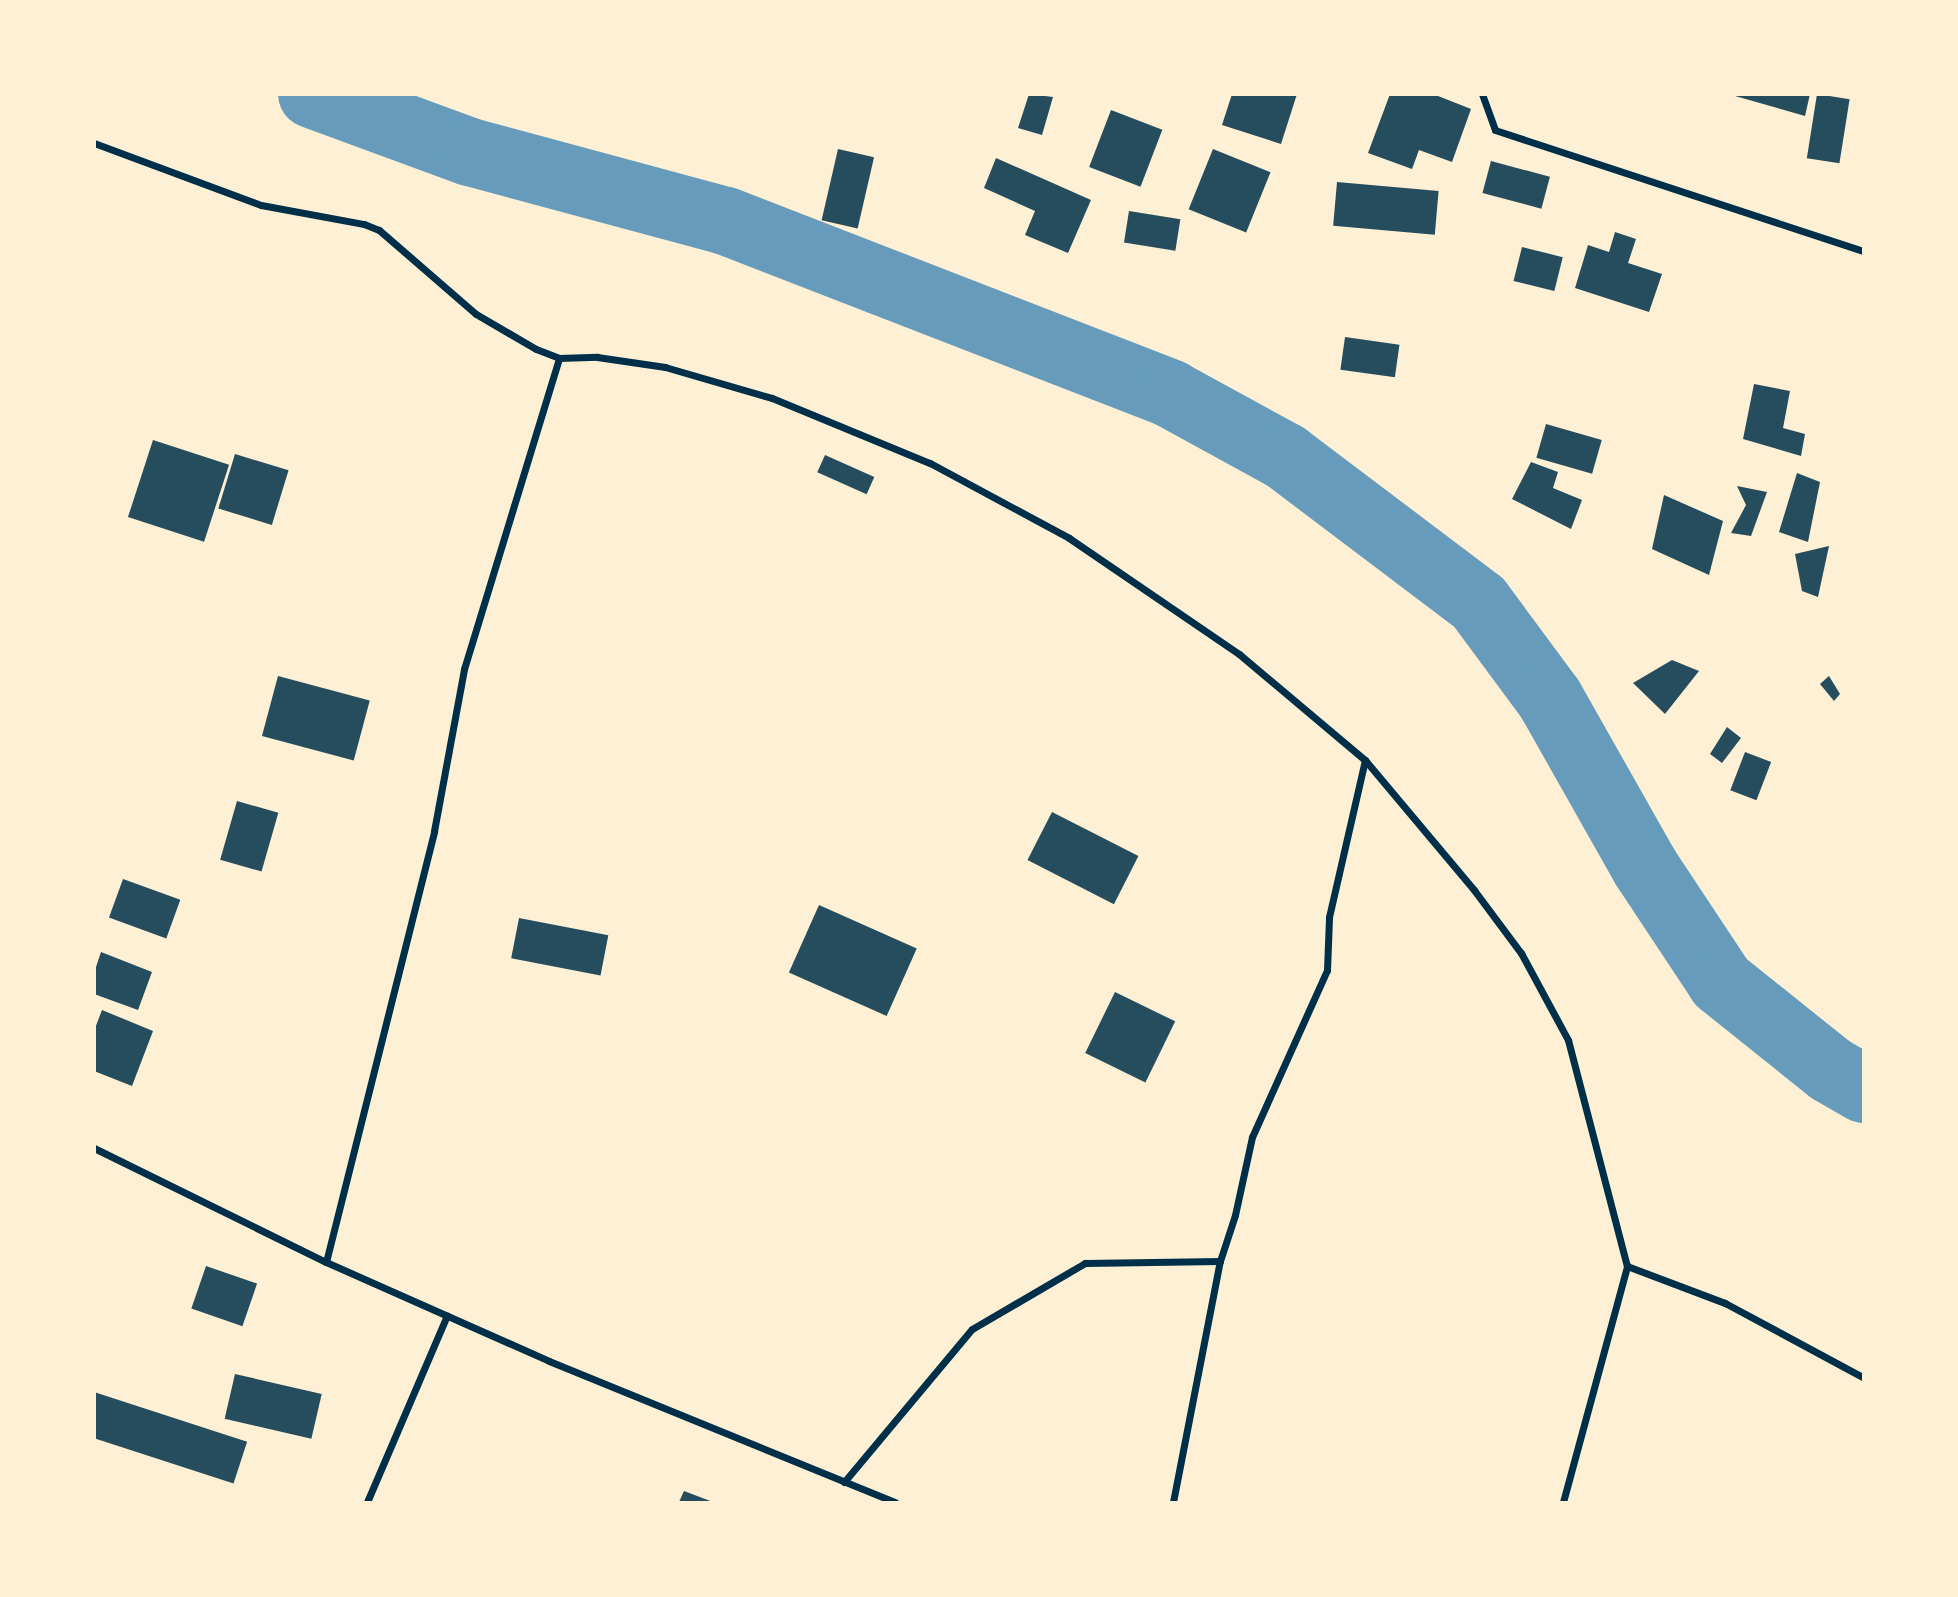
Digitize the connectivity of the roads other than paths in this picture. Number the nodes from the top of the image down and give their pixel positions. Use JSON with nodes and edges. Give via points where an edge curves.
{"nodes":[{"id":1,"x":1482,"y":94,"type":"edge"},
{"id":2,"x":94,"y":143,"type":"edge"},
{"id":3,"x":1864,"y":251,"type":"edge"},
{"id":4,"x":559,"y":358,"type":"junction"},
{"id":5,"x":1365,"y":760,"type":"junction"},
{"id":6,"x":94,"y":1149,"type":"edge"},
{"id":7,"x":1220,"y":1261,"type":"junction"},
{"id":8,"x":326,"y":1262,"type":"junction"},
{"id":9,"x":1628,"y":1266,"type":"junction"},
{"id":10,"x":447,"y":1315,"type":"junction"},
{"id":11,"x":1864,"y":1378,"type":"edge"},
{"id":12,"x":844,"y":1482,"type":"junction"},
{"id":13,"x":367,"y":1503,"type":"edge"},
{"id":14,"x":895,"y":1503,"type":"edge"},
{"id":15,"x":1173,"y":1503,"type":"edge"},
{"id":16,"x":1563,"y":1503,"type":"edge"}],
"edges":[{"from":1,"to":3,"type":"street","via":[[1495,130]]},
{"from":2,"to":4,"type":"street","via":[[261,205],[379,230],[476,314]]},
{"from":4,"to":5,"type":"street","via":[[597,357],[665,367],[772,398],[930,463],[1069,538],[1136,583],[1239,654]]},
{"from":4,"to":8,"type":"street","via":[[464,668],[434,831]]},
{"from":5,"to":7,"type":"street","via":[[1329,917],[1327,970],[1252,1137]]},
{"from":5,"to":9,"type":"street","via":[[1521,953],[1568,1040]]},
{"from":6,"to":8,"type":"street"},
{"from":7,"to":12,"type":"street","via":[[1085,1263],[972,1329]]},
{"from":7,"to":15,"type":"street"},
{"from":8,"to":10,"type":"street"},
{"from":9,"to":11,"type":"street","via":[[1725,1303]]},
{"from":9,"to":16,"type":"street"},
{"from":10,"to":12,"type":"street"},
{"from":10,"to":13,"type":"street"},
{"from":12,"to":14,"type":"street"}]}
